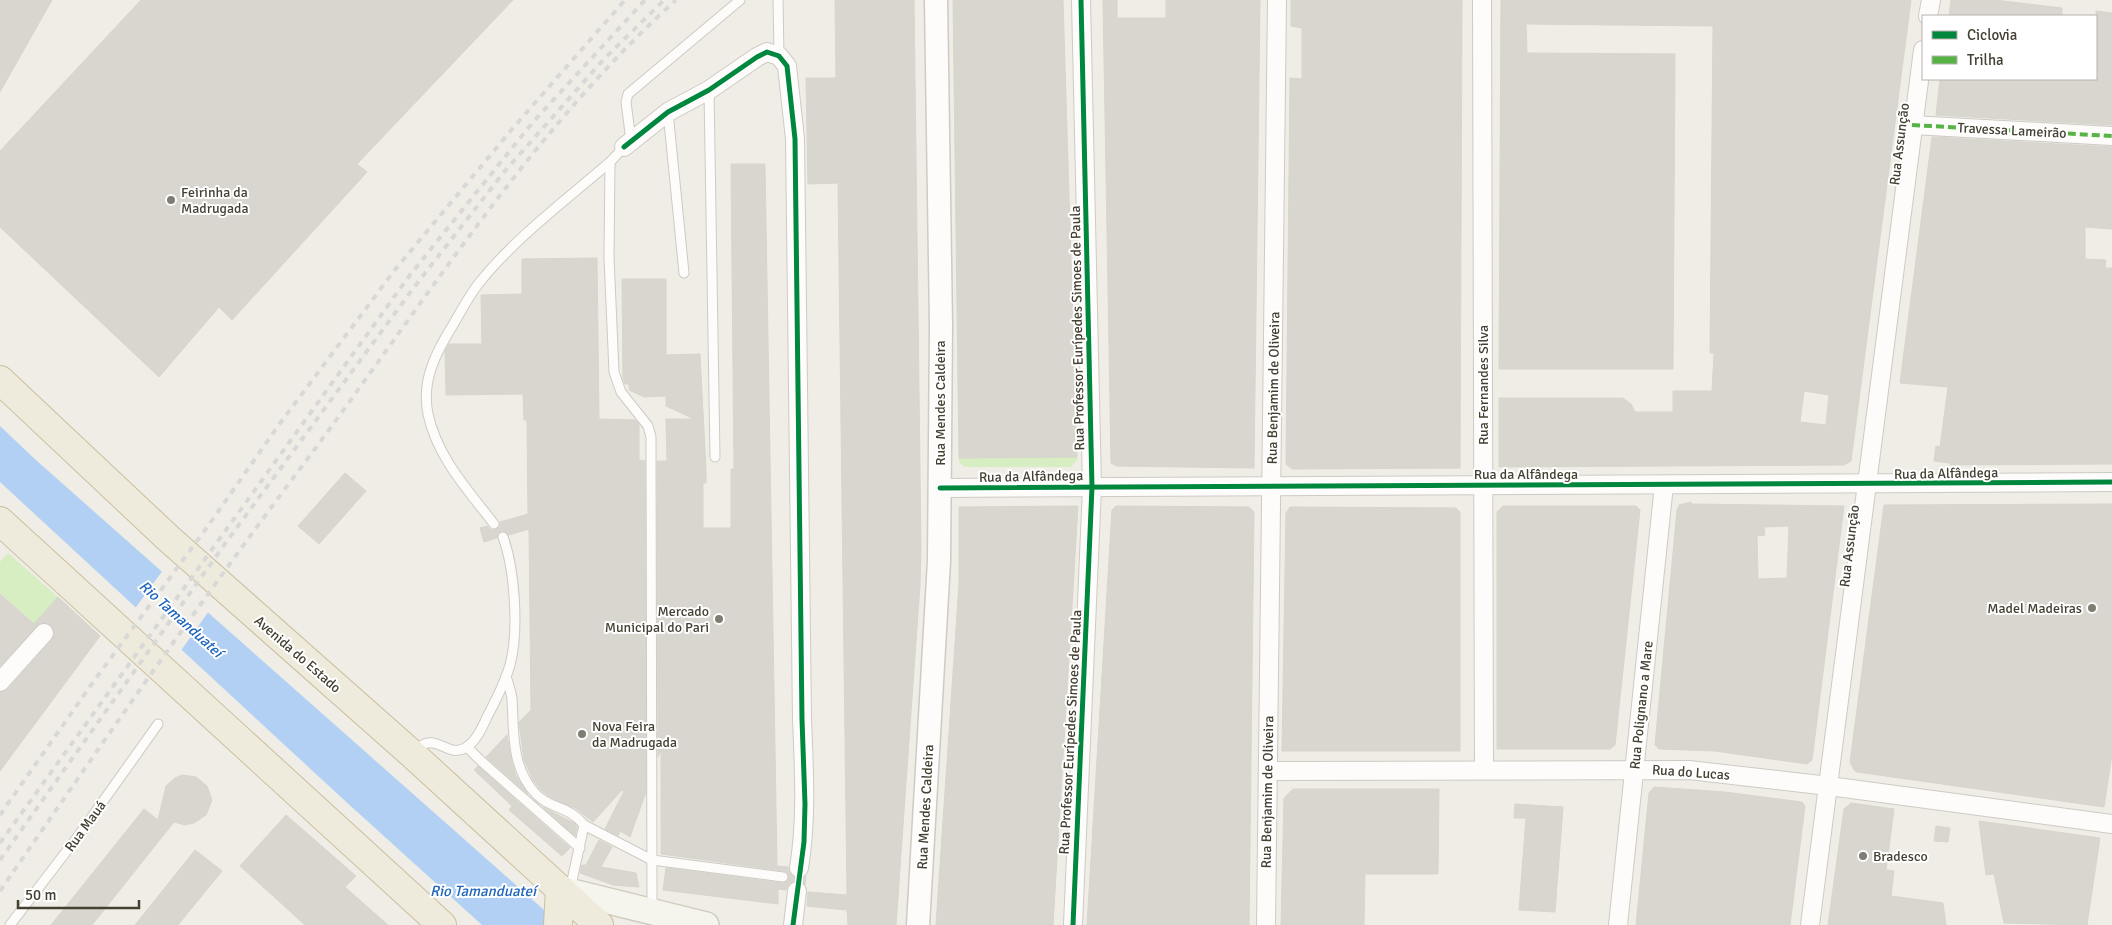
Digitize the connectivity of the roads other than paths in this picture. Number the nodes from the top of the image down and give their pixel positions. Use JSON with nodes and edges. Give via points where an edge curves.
{"nodes":[{"id":1,"x":740,"y":0,"type":"edge"},
{"id":2,"x":778,"y":0,"type":"edge"},
{"id":3,"x":936,"y":0,"type":"edge"},
{"id":4,"x":1081,"y":0,"type":"edge"},
{"id":5,"x":1277,"y":0,"type":"edge"},
{"id":6,"x":1482,"y":0,"type":"edge"},
{"id":7,"x":1931,"y":0,"type":"edge"},
{"id":8,"x":1928,"y":15,"type":"edge"},
{"id":9,"x":779,"y":56,"type":"junction"},
{"id":10,"x":1922,"y":57,"type":"edge"},
{"id":11,"x":709,"y":90,"type":"junction"},
{"id":12,"x":668,"y":112,"type":"junction"},
{"id":13,"x":1912,"y":125,"type":"junction"},
{"id":14,"x":2112,"y":136,"type":"edge"},
{"id":15,"x":628,"y":144,"type":"junction"},
{"id":16,"x":610,"y":162,"type":"junction"},
{"id":17,"x":684,"y":272,"type":"dead end"},
{"id":18,"x":0,"y":380,"type":"edge"},
{"id":19,"x":714,"y":457,"type":"dead end"},
{"id":20,"x":2112,"y":482,"type":"edge"},
{"id":21,"x":1484,"y":485,"type":"junction"},
{"id":22,"x":1664,"y":485,"type":"junction"},
{"id":23,"x":1868,"y":485,"type":"junction"},
{"id":24,"x":1272,"y":486,"type":"junction"},
{"id":25,"x":1092,"y":487,"type":"junction"},
{"id":26,"x":940,"y":488,"type":"junction"},
{"id":27,"x":0,"y":522,"type":"edge"},
{"id":28,"x":494,"y":524,"type":"dead end"},
{"id":29,"x":503,"y":537,"type":"dead end"},
{"id":30,"x":44,"y":633,"type":"dead end"},
{"id":31,"x":506,"y":676,"type":"junction"},
{"id":32,"x":0,"y":682,"type":"edge"},
{"id":33,"x":158,"y":724,"type":"dead end"},
{"id":34,"x":467,"y":747,"type":"junction"},
{"id":35,"x":412,"y":754,"type":"junction"},
{"id":36,"x":1484,"y":770,"type":"junction"},
{"id":37,"x":1634,"y":770,"type":"junction"},
{"id":38,"x":1268,"y":771,"type":"junction"},
{"id":39,"x":1829,"y":786,"type":"junction"},
{"id":40,"x":2112,"y":824,"type":"edge"},
{"id":41,"x":584,"y":825,"type":"junction"},
{"id":42,"x":580,"y":848,"type":"junction"},
{"id":43,"x":652,"y":860,"type":"junction"},
{"id":44,"x":799,"y":868,"type":"dead end"},
{"id":45,"x":782,"y":877,"type":"dead end"},
{"id":46,"x":797,"y":891,"type":"dead end"},
{"id":47,"x":562,"y":903,"type":"edge"},
{"id":48,"x":652,"y":912,"type":"junction"},
{"id":49,"x":10,"y":925,"type":"edge"},
{"id":50,"x":442,"y":925,"type":"edge"},
{"id":51,"x":599,"y":925,"type":"edge"},
{"id":52,"x":706,"y":925,"type":"edge"},
{"id":53,"x":793,"y":925,"type":"edge"},
{"id":54,"x":918,"y":925,"type":"edge"},
{"id":55,"x":1073,"y":925,"type":"edge"},
{"id":56,"x":1266,"y":925,"type":"edge"},
{"id":57,"x":1618,"y":925,"type":"edge"},
{"id":58,"x":1810,"y":925,"type":"edge"}],
"edges":[{"from":1,"to":15,"type":"lane","via":[[628,94]]},
{"from":2,"to":9,"type":"lane"},
{"from":3,"to":26,"type":"street","name":"Rua Mendes Caldeira"},
{"from":4,"to":25,"type":"street","name":"Rua Professor Eurípedes Simoes de Paula"},
{"from":5,"to":24,"type":"street","name":"Rua Benjamim de Oliveira"},
{"from":6,"to":21,"type":"street","name":"Rua Fernandes Silva"},
{"from":7,"to":8,"type":"street"},
{"from":9,"to":11,"type":"street","via":[[767,52]]},
{"from":9,"to":44,"type":"street","via":[[787,66],[795,139],[805,804],[804,842]]},
{"from":10,"to":13,"type":"street","name":"Rua Assunção"},
{"from":11,"to":12,"type":"street"},
{"from":11,"to":19,"type":"lane"},
{"from":12,"to":15,"type":"street"},
{"from":12,"to":17,"type":"lane"},
{"from":13,"to":14,"type":"street","name":"Travessa Lameirão"},
{"from":13,"to":23,"type":"street","name":"Rua Assunção"},
{"from":15,"to":16,"type":"lane"},
{"from":16,"to":28,"type":"lane","via":[[512,248],[478,284],[439,348],[430,370],[426,392],[428,414],[442,454]]},
{"from":16,"to":43,"type":"lane","via":[[609,257],[614,372],[621,392],[648,426],[651,437]]},
{"from":18,"to":35,"type":"highway","name":"Avenida do Estado","via":[[226,591]]},
{"from":20,"to":23,"type":"street","name":"Rua da Alfândega"},
{"from":21,"to":22,"type":"street","name":"Rua da Alfândega"},
{"from":21,"to":24,"type":"street","name":"Rua da Alfândega"},
{"from":21,"to":36,"type":"street","name":"Rua Fernandes Silva"},
{"from":22,"to":23,"type":"street","name":"Rua da Alfândega"},
{"from":22,"to":37,"type":"street","name":"Rua Polignano a Mare"},
{"from":23,"to":39,"type":"street","name":"Rua Assunção"},
{"from":24,"to":25,"type":"street","name":"Rua da Alfândega"},
{"from":24,"to":38,"type":"street","name":"Rua Benjamim de Oliveira"},
{"from":25,"to":26,"type":"street","name":"Rua da Alfândega"},
{"from":25,"to":55,"type":"street","name":"Rua Professor Eurípedes Simoes de Paula"},
{"from":26,"to":54,"type":"street","name":"Rua Mendes Caldeira","via":[[939,561]]},
{"from":27,"to":50,"type":"highway"},
{"from":29,"to":31,"type":"lane","via":[[513,578],[514,630]]},
{"from":30,"to":32,"type":"street"},
{"from":31,"to":34,"type":"lane","via":[[481,729]]},
{"from":31,"to":41,"type":"lane","via":[[512,697],[512,726],[518,763],[524,779],[538,797],[565,808]]},
{"from":33,"to":49,"type":"lane","name":"Rua Mauá"},
{"from":34,"to":35,"type":"lane","via":[[453,750],[429,742],[423,743]]},
{"from":34,"to":42,"type":"lane"},
{"from":35,"to":47,"type":"highway","name":"Avenida do Estado"},
{"from":36,"to":37,"type":"street","name":"Rua do Lucas"},
{"from":36,"to":38,"type":"street","name":"Rua do Lucas"},
{"from":37,"to":39,"type":"street","name":"Rua do Lucas","via":[[1689,770]]},
{"from":37,"to":57,"type":"street","name":"Rua Polignano a Mare"},
{"from":38,"to":56,"type":"street","name":"Rua Benjamim de Oliveira"},
{"from":39,"to":40,"type":"street","name":"Rua do Lucas"},
{"from":39,"to":58,"type":"street","name":"Rua Assunção"},
{"from":41,"to":42,"type":"lane"},
{"from":41,"to":43,"type":"lane"},
{"from":42,"to":47,"type":"lane"},
{"from":43,"to":45,"type":"lane"},
{"from":43,"to":48,"type":"lane"},
{"from":46,"to":53,"type":"street"},
{"from":47,"to":48,"type":"main road"},
{"from":47,"to":51,"type":"highway","name":"Avenida do Estado"},
{"from":48,"to":52,"type":"main road"}]}
